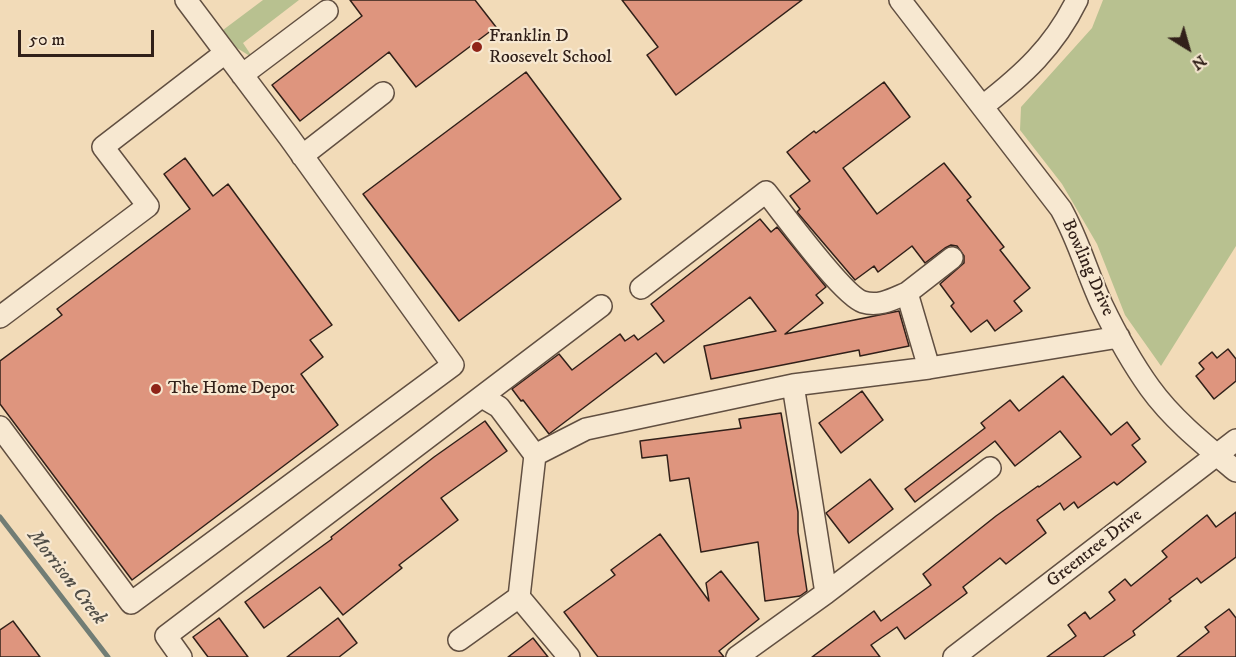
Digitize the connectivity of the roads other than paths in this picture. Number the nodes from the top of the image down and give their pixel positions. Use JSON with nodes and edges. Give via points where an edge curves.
{"nodes":[{"id":1,"x":186,"y":0,"type":"edge"},
{"id":2,"x":900,"y":0,"type":"edge"},
{"id":3,"x":1077,"y":0,"type":"edge"},
{"id":4,"x":327,"y":11,"type":"dead end"},
{"id":5,"x":225,"y":53,"type":"junction"},
{"id":6,"x":242,"y":75,"type":"junction"},
{"id":7,"x":383,"y":93,"type":"dead end"},
{"id":8,"x":983,"y":106,"type":"junction"},
{"id":9,"x":302,"y":156,"type":"junction"},
{"id":10,"x":952,"y":258,"type":"dead end"},
{"id":11,"x":641,"y":288,"type":"dead end"},
{"id":12,"x":907,"y":293,"type":"junction"},
{"id":13,"x":601,"y":306,"type":"dead end"},
{"id":14,"x":0,"y":317,"type":"edge"},
{"id":15,"x":1119,"y":337,"type":"junction"},
{"id":16,"x":929,"y":368,"type":"junction"},
{"id":17,"x":793,"y":385,"type":"junction"},
{"id":18,"x":482,"y":397,"type":"junction"},
{"id":19,"x":0,"y":427,"type":"edge"},
{"id":20,"x":1236,"y":440,"type":"edge"},
{"id":21,"x":535,"y":455,"type":"junction"},
{"id":22,"x":1217,"y":455,"type":"junction"},
{"id":23,"x":990,"y":468,"type":"dead end"},
{"id":24,"x":1236,"y":471,"type":"edge"},
{"id":25,"x":826,"y":593,"type":"junction"},
{"id":26,"x":519,"y":597,"type":"junction"},
{"id":27,"x":459,"y":640,"type":"dead end"},
{"id":28,"x":182,"y":657,"type":"edge"},
{"id":29,"x":569,"y":657,"type":"edge"},
{"id":30,"x":737,"y":657,"type":"edge"},
{"id":31,"x":954,"y":657,"type":"edge"}],
"edges":[{"from":1,"to":5,"type":"street"},
{"from":2,"to":8,"type":"street","name":"Bowling Drive"},
{"from":3,"to":8,"type":"street","via":[[1054,41],[1040,57]]},
{"from":4,"to":6,"type":"street"},
{"from":5,"to":6,"type":"street"},
{"from":5,"to":14,"type":"street","via":[[103,147],[148,206]]},
{"from":6,"to":9,"type":"street"},
{"from":7,"to":9,"type":"street"},
{"from":8,"to":15,"type":"street","name":"Bowling Drive","via":[[1066,218]]},
{"from":9,"to":19,"type":"street","via":[[453,366],[131,603]]},
{"from":10,"to":12,"type":"street"},
{"from":11,"to":12,"type":"street","via":[[766,192],[845,290],[863,302],[885,303]]},
{"from":12,"to":16,"type":"street"},
{"from":13,"to":18,"type":"street"},
{"from":15,"to":16,"type":"street"},
{"from":15,"to":22,"type":"street","name":"Bowling Drive","via":[[1151,389]]},
{"from":16,"to":17,"type":"street"},
{"from":17,"to":21,"type":"street","via":[[586,429]]},
{"from":17,"to":25,"type":"street"},
{"from":18,"to":21,"type":"street","via":[[499,407]]},
{"from":18,"to":28,"type":"street","via":[[166,636]]},
{"from":20,"to":22,"type":"street","name":"Greentree Drive"},
{"from":21,"to":26,"type":"street"},
{"from":22,"to":24,"type":"street","name":"Bowling Drive"},
{"from":22,"to":31,"type":"street","name":"Greentree Drive"},
{"from":23,"to":25,"type":"street"},
{"from":25,"to":30,"type":"street"},
{"from":26,"to":27,"type":"street"},
{"from":26,"to":29,"type":"street"}]}
